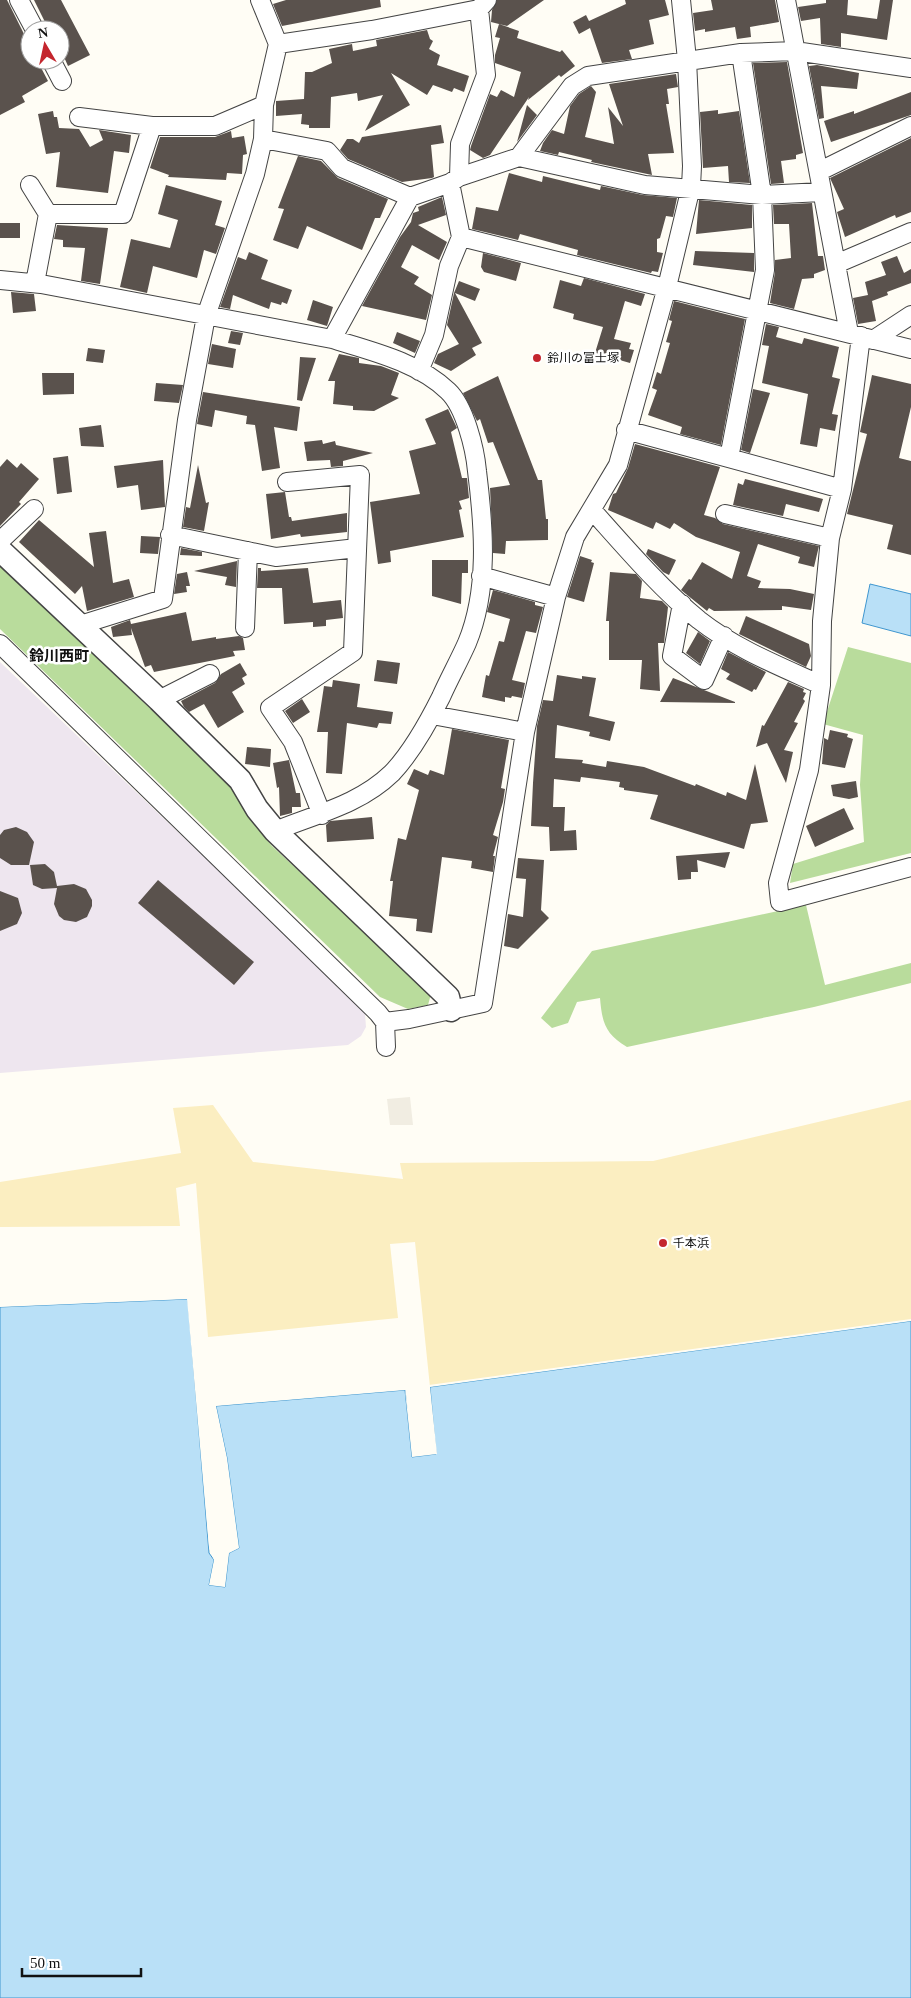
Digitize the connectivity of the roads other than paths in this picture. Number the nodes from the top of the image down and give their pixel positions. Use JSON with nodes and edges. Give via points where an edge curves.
{"nodes":[{"id":1,"x":19,"y":0,"type":"edge"},
{"id":2,"x":260,"y":0,"type":"edge"},
{"id":3,"x":681,"y":0,"type":"edge"},
{"id":4,"x":786,"y":0,"type":"edge"},
{"id":5,"x":483,"y":4,"type":"edge"},
{"id":6,"x":30,"y":20,"type":"edge"},
{"id":7,"x":278,"y":44,"type":"junction"},
{"id":8,"x":795,"y":51,"type":"junction"},
{"id":9,"x":741,"y":53,"type":"junction"},
{"id":10,"x":688,"y":60,"type":"junction"},
{"id":11,"x":911,"y":68,"type":"edge"},
{"id":12,"x":56,"y":70,"type":"edge"},
{"id":13,"x":62,"y":81,"type":"dead end"},
{"id":14,"x":264,"y":105,"type":"junction"},
{"id":15,"x":79,"y":117,"type":"dead end"},
{"id":16,"x":152,"y":126,"type":"junction"},
{"id":17,"x":911,"y":126,"type":"edge"},
{"id":18,"x":263,"y":138,"type":"junction"},
{"id":19,"x":519,"y":157,"type":"junction"},
{"id":20,"x":820,"y":171,"type":"junction"},
{"id":21,"x":454,"y":180,"type":"junction"},
{"id":22,"x":30,"y":185,"type":"dead end"},
{"id":23,"x":690,"y":187,"type":"junction"},
{"id":24,"x":822,"y":192,"type":"junction"},
{"id":25,"x":762,"y":194,"type":"junction"},
{"id":26,"x":410,"y":197,"type":"junction"},
{"id":27,"x":48,"y":214,"type":"junction"},
{"id":28,"x":911,"y":232,"type":"edge"},
{"id":29,"x":460,"y":238,"type":"junction"},
{"id":30,"x":836,"y":264,"type":"junction"},
{"id":31,"x":0,"y":280,"type":"edge"},
{"id":32,"x":35,"y":283,"type":"junction"},
{"id":33,"x":667,"y":288,"type":"junction"},
{"id":34,"x":759,"y":310,"type":"junction"},
{"id":35,"x":911,"y":314,"type":"edge"},
{"id":36,"x":206,"y":316,"type":"junction"},
{"id":37,"x":861,"y":336,"type":"junction"},
{"id":38,"x":332,"y":340,"type":"junction"},
{"id":39,"x":911,"y":349,"type":"edge"},
{"id":40,"x":419,"y":371,"type":"junction"},
{"id":41,"x":626,"y":430,"type":"junction"},
{"id":42,"x":729,"y":458,"type":"junction"},
{"id":43,"x":287,"y":482,"type":"dead end"},
{"id":44,"x":842,"y":489,"type":"junction"},
{"id":45,"x":34,"y":509,"type":"dead end"},
{"id":46,"x":592,"y":510,"type":"junction"},
{"id":47,"x":725,"y":514,"type":"dead end"},
{"id":48,"x":170,"y":535,"type":"junction"},
{"id":49,"x":830,"y":538,"type":"junction"},
{"id":50,"x":0,"y":541,"type":"edge"},
{"id":51,"x":358,"y":548,"type":"junction"},
{"id":52,"x":0,"y":550,"type":"edge"},
{"id":53,"x":248,"y":551,"type":"junction"},
{"id":54,"x":481,"y":576,"type":"junction"},
{"id":55,"x":556,"y":597,"type":"junction"},
{"id":56,"x":682,"y":604,"type":"junction"},
{"id":57,"x":80,"y":625,"type":"junction"},
{"id":58,"x":246,"y":628,"type":"dead end"},
{"id":59,"x":724,"y":636,"type":"junction"},
{"id":60,"x":0,"y":644,"type":"edge"},
{"id":61,"x":210,"y":674,"type":"dead end"},
{"id":62,"x":821,"y":685,"type":"junction"},
{"id":63,"x":159,"y":700,"type":"junction"},
{"id":64,"x":432,"y":715,"type":"junction"},
{"id":65,"x":525,"y":732,"type":"junction"},
{"id":66,"x":322,"y":815,"type":"junction"},
{"id":67,"x":275,"y":831,"type":"junction"},
{"id":68,"x":911,"y":867,"type":"edge"},
{"id":69,"x":451,"y":1010,"type":"junction"},
{"id":70,"x":385,"y":1022,"type":"junction"},
{"id":71,"x":386,"y":1046,"type":"dead end"}],
"edges":[{"from":1,"to":6,"type":"street"},
{"from":2,"to":7,"type":"street"},
{"from":3,"to":10,"type":"street"},
{"from":4,"to":8,"type":"street"},
{"from":5,"to":7,"type":"street","via":[[372,30]]},
{"from":5,"to":21,"type":"street","via":[[486,76],[460,144]]},
{"from":7,"to":14,"type":"street"},
{"from":8,"to":9,"type":"street"},
{"from":8,"to":11,"type":"street"},
{"from":8,"to":20,"type":"street"},
{"from":9,"to":10,"type":"street"},
{"from":9,"to":25,"type":"street"},
{"from":10,"to":19,"type":"street","via":[[588,76],[572,86]]},
{"from":10,"to":23,"type":"street"},
{"from":12,"to":13,"type":"street"},
{"from":14,"to":16,"type":"street","via":[[215,126]]},
{"from":14,"to":18,"type":"street"},
{"from":15,"to":16,"type":"street"},
{"from":16,"to":27,"type":"street","via":[[123,214]]},
{"from":17,"to":20,"type":"street"},
{"from":18,"to":26,"type":"street","via":[[327,151],[342,168]]},
{"from":18,"to":36,"type":"street","via":[[255,174]]},
{"from":19,"to":21,"type":"street"},
{"from":19,"to":23,"type":"street","via":[[645,185]]},
{"from":20,"to":24,"type":"street"},
{"from":21,"to":26,"type":"street"},
{"from":21,"to":29,"type":"street"},
{"from":22,"to":27,"type":"street"},
{"from":23,"to":25,"type":"street"},
{"from":23,"to":33,"type":"street"},
{"from":24,"to":25,"type":"street"},
{"from":24,"to":30,"type":"street"},
{"from":25,"to":34,"type":"street","via":[[766,270]]},
{"from":26,"to":38,"type":"street"},
{"from":27,"to":32,"type":"street"},
{"from":28,"to":30,"type":"street"},
{"from":29,"to":33,"type":"street"},
{"from":29,"to":40,"type":"street","via":[[449,266],[434,335]]},
{"from":30,"to":37,"type":"street"},
{"from":31,"to":32,"type":"street"},
{"from":32,"to":36,"type":"street"},
{"from":33,"to":34,"type":"street"},
{"from":33,"to":41,"type":"street"},
{"from":34,"to":37,"type":"street"},
{"from":34,"to":42,"type":"street"},
{"from":35,"to":37,"type":"street"},
{"from":36,"to":38,"type":"street"},
{"from":36,"to":48,"type":"street"},
{"from":37,"to":39,"type":"street"},
{"from":37,"to":44,"type":"street"},
{"from":38,"to":40,"type":"street","via":[[379,354]]},
{"from":40,"to":54,"type":"street","via":[[449,392],[462,414],[475,453],[484,531]]},
{"from":41,"to":42,"type":"street"},
{"from":41,"to":46,"type":"street","via":[[618,465]]},
{"from":42,"to":44,"type":"street"},
{"from":43,"to":51,"type":"street","via":[[360,475]]},
{"from":44,"to":49,"type":"street"},
{"from":45,"to":50,"type":"street"},
{"from":46,"to":55,"type":"street","via":[[575,537]]},
{"from":46,"to":56,"type":"street"},
{"from":47,"to":49,"type":"street"},
{"from":48,"to":53,"type":"street"},
{"from":48,"to":57,"type":"street","via":[[163,599]]},
{"from":49,"to":62,"type":"street","via":[[822,621]]},
{"from":51,"to":53,"type":"street","via":[[276,557]]},
{"from":51,"to":66,"type":"street","via":[[353,652],[270,708],[293,742]]},
{"from":52,"to":57,"type":"street"},
{"from":53,"to":58,"type":"street"},
{"from":54,"to":55,"type":"street"},
{"from":54,"to":64,"type":"street","via":[[481,590],[468,641]]},
{"from":55,"to":65,"type":"street"},
{"from":56,"to":59,"type":"street"},
{"from":56,"to":59,"type":"street","via":[[672,656],[704,680]]},
{"from":57,"to":63,"type":"street"},
{"from":59,"to":62,"type":"street","via":[[756,656]]},
{"from":60,"to":70,"type":"street"},
{"from":61,"to":63,"type":"street"},
{"from":62,"to":68,"type":"street","via":[[809,770],[778,883],[780,902]]},
{"from":63,"to":67,"type":"street","via":[[240,780]]},
{"from":64,"to":65,"type":"street"},
{"from":64,"to":66,"type":"street","via":[[392,772],[368,792]]},
{"from":65,"to":69,"type":"street","via":[[483,1003]]},
{"from":66,"to":67,"type":"street"},
{"from":67,"to":69,"type":"street","via":[[448,996]]},
{"from":69,"to":70,"type":"street"},
{"from":70,"to":71,"type":"street"}]}
